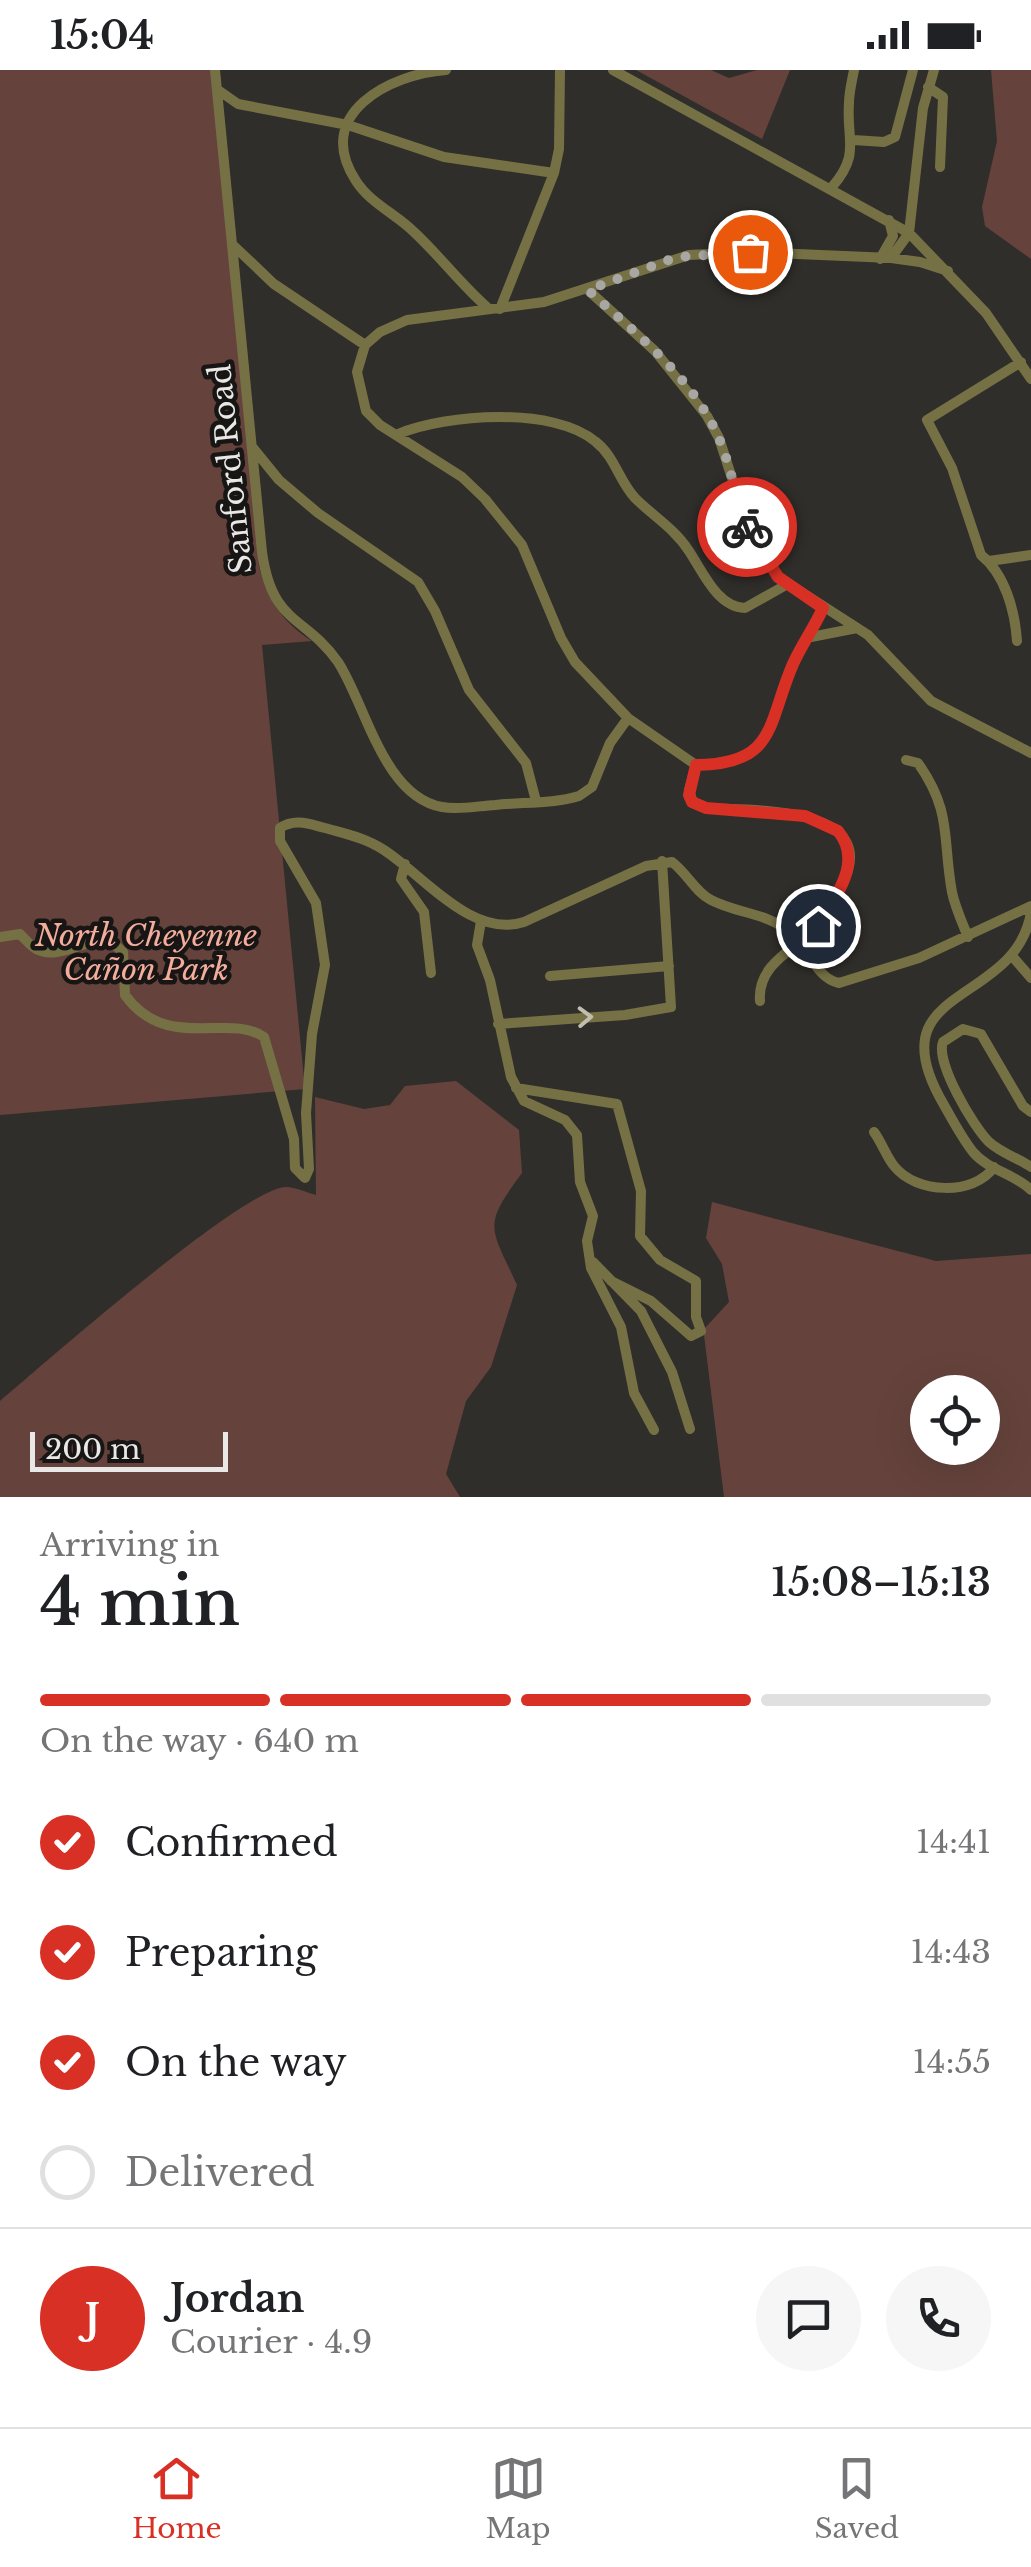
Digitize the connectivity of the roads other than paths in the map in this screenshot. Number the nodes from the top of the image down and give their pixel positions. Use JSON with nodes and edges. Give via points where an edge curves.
{"nodes":[{"id":1,"x":216,"y":70,"type":"edge"},
{"id":2,"x":446,"y":70,"type":"edge"},
{"id":3,"x":560,"y":70,"type":"edge"},
{"id":4,"x":613,"y":70,"type":"edge"},
{"id":5,"x":854,"y":70,"type":"edge"},
{"id":6,"x":913,"y":70,"type":"edge"},
{"id":7,"x":934,"y":70,"type":"edge"},
{"id":8,"x":928,"y":87,"type":"junction"},
{"id":9,"x":218,"y":90,"type":"junction"},
{"id":10,"x":238,"y":104,"type":"junction"},
{"id":11,"x":221,"y":114,"type":"junction"},
{"id":12,"x":348,"y":125,"type":"junction"},
{"id":13,"x":854,"y":140,"type":"junction"},
{"id":14,"x":940,"y":167,"type":"dead end"},
{"id":15,"x":554,"y":174,"type":"junction"},
{"id":16,"x":832,"y":186,"type":"junction"},
{"id":17,"x":888,"y":219,"type":"junction"},
{"id":18,"x":910,"y":233,"type":"junction"},
{"id":19,"x":234,"y":246,"type":"junction"},
{"id":20,"x":885,"y":259,"type":"junction"},
{"id":21,"x":949,"y":271,"type":"junction"},
{"id":22,"x":588,"y":290,"type":"junction"},
{"id":23,"x":494,"y":309,"type":"junction"},
{"id":24,"x":365,"y":345,"type":"junction"},
{"id":25,"x":1021,"y":362,"type":"junction"},
{"id":26,"x":1031,"y":379,"type":"edge"},
{"id":27,"x":398,"y":434,"type":"junction"},
{"id":28,"x":253,"y":447,"type":"junction"},
{"id":29,"x":279,"y":480,"type":"junction"},
{"id":30,"x":256,"y":486,"type":"junction"},
{"id":31,"x":1031,"y":555,"type":"edge"},
{"id":32,"x":989,"y":561,"type":"junction"},
{"id":33,"x":786,"y":585,"type":"junction"},
{"id":34,"x":823,"y":608,"type":"junction"},
{"id":35,"x":857,"y":628,"type":"junction"},
{"id":36,"x":811,"y":637,"type":"junction"},
{"id":37,"x":1017,"y":642,"type":"dead end"},
{"id":38,"x":628,"y":718,"type":"junction"},
{"id":39,"x":1031,"y":753,"type":"edge"},
{"id":40,"x":906,"y":760,"type":"dead end"},
{"id":41,"x":696,"y":765,"type":"junction"},
{"id":42,"x":536,"y":801,"type":"junction"},
{"id":43,"x":662,"y":861,"type":"junction"},
{"id":44,"x":405,"y":864,"type":"junction"},
{"id":45,"x":1031,"y":910,"type":"edge"},
{"id":46,"x":480,"y":920,"type":"junction"},
{"id":47,"x":0,"y":937,"type":"edge"},
{"id":48,"x":968,"y":937,"type":"junction"},
{"id":49,"x":799,"y":940,"type":"junction"},
{"id":50,"x":1012,"y":956,"type":"junction"},
{"id":51,"x":669,"y":966,"type":"junction"},
{"id":52,"x":1029,"y":972,"type":"edge"},
{"id":53,"x":431,"y":973,"type":"dead end"},
{"id":54,"x":550,"y":976,"type":"dead end"},
{"id":55,"x":760,"y":1001,"type":"dead end"},
{"id":56,"x":498,"y":1024,"type":"junction"},
{"id":57,"x":515,"y":1088,"type":"junction"},
{"id":58,"x":1031,"y":1112,"type":"edge"},
{"id":59,"x":874,"y":1132,"type":"dead end"},
{"id":60,"x":1031,"y":1167,"type":"edge"},
{"id":61,"x":994,"y":1168,"type":"junction"},
{"id":62,"x":1031,"y":1190,"type":"edge"},
{"id":63,"x":589,"y":1258,"type":"junction"},
{"id":64,"x":611,"y":1281,"type":"junction"},
{"id":65,"x":690,"y":1428,"type":"dead end"},
{"id":66,"x":654,"y":1430,"type":"dead end"}],
"edges":[{"from":1,"to":9,"type":"street","name":"Sanford Road"},
{"from":2,"to":12,"type":"street","via":[[380,87]]},
{"from":3,"to":15,"type":"street"},
{"from":4,"to":16,"type":"street"},
{"from":5,"to":13,"type":"street"},
{"from":6,"to":13,"type":"street","via":[[895,137]]},
{"from":7,"to":8,"type":"street"},
{"from":8,"to":14,"type":"street","via":[[942,97]]},
{"from":8,"to":18,"type":"street"},
{"from":9,"to":10,"type":"street"},
{"from":9,"to":11,"type":"street","name":"Sanford Road"},
{"from":10,"to":11,"type":"street"},
{"from":10,"to":12,"type":"street"},
{"from":11,"to":19,"type":"street","name":"Sanford Road"},
{"from":12,"to":15,"type":"street","via":[[444,157]]},
{"from":12,"to":23,"type":"street","via":[[347,157],[361,188]]},
{"from":13,"to":16,"type":"street"},
{"from":15,"to":23,"type":"street"},
{"from":16,"to":17,"type":"street"},
{"from":17,"to":18,"type":"street"},
{"from":17,"to":20,"type":"street","via":[[892,236]]},
{"from":18,"to":20,"type":"street"},
{"from":18,"to":21,"type":"street"},
{"from":19,"to":24,"type":"street","via":[[274,284]]},
{"from":19,"to":28,"type":"street","name":"Sanford Road"},
{"from":20,"to":21,"type":"street"},
{"from":20,"to":22,"type":"street","via":[[700,254],[664,260]]},
{"from":21,"to":25,"type":"street"},
{"from":22,"to":23,"type":"street"},
{"from":22,"to":33,"type":"street","via":[[655,351],[707,416],[751,537]]},
{"from":23,"to":24,"type":"street","via":[[407,320]]},
{"from":24,"to":27,"type":"street","via":[[357,372],[362,402],[372,418]]},
{"from":25,"to":26,"type":"street"},
{"from":25,"to":32,"type":"street","via":[[927,420],[963,495],[978,549]]},
{"from":27,"to":33,"type":"street","via":[[505,418],[565,424],[604,449],[628,491],[672,529],[726,602],[746,608]]},
{"from":27,"to":38,"type":"street","via":[[462,476],[497,513],[526,553],[567,650]]},
{"from":28,"to":29,"type":"street"},
{"from":28,"to":30,"type":"street","name":"Sanford Road"},
{"from":29,"to":30,"type":"street"},
{"from":29,"to":42,"type":"street","via":[[418,582],[469,690],[526,763]]},
{"from":30,"to":42,"type":"street","name":"Sanford Road","via":[[271,590],[291,620],[336,659],[373,736],[408,788],[450,808]]},
{"from":31,"to":32,"type":"street"},
{"from":32,"to":37,"type":"street","via":[[1012,604]]},
{"from":33,"to":34,"type":"street"},
{"from":34,"to":35,"type":"street"},
{"from":34,"to":36,"type":"street"},
{"from":35,"to":36,"type":"street"},
{"from":35,"to":39,"type":"street","via":[[931,701]]},
{"from":36,"to":41,"type":"street","via":[[793,664],[761,746],[738,760]]},
{"from":38,"to":41,"type":"street"},
{"from":38,"to":42,"type":"street","name":"Sanford Road","via":[[586,792]]},
{"from":40,"to":48,"type":"street","via":[[918,763],[941,804],[952,895]]},
{"from":41,"to":49,"type":"street","via":[[689,795],[698,805],[805,816],[843,837],[850,862],[844,881],[818,926]]},
{"from":43,"to":46,"type":"street","via":[[514,925]]},
{"from":43,"to":49,"type":"street","via":[[678,866],[712,900],[766,917]]},
{"from":43,"to":51,"type":"street"},
{"from":44,"to":46,"type":"street"},
{"from":44,"to":47,"type":"street","via":[[352,835],[296,822],[280,828],[280,841],[316,903],[323,940],[305,1178],[297,1174],[270,1050],[258,1033],[180,1028],[142,1012],[125,995],[122,952],[114,943],[50,952],[36,950],[20,934]]},
{"from":44,"to":53,"type":"street","via":[[401,879],[424,912]]},
{"from":45,"to":48,"type":"street"},
{"from":45,"to":50,"type":"street"},
{"from":46,"to":56,"type":"street","via":[[476,938]]},
{"from":48,"to":49,"type":"street","via":[[846,983],[827,979]]},
{"from":49,"to":55,"type":"street","via":[[771,968]]},
{"from":50,"to":52,"type":"street"},
{"from":50,"to":61,"type":"street","via":[[943,1009],[922,1044],[930,1081],[972,1151]]},
{"from":51,"to":54,"type":"street"},
{"from":56,"to":51,"type":"street","one_way":true,"via":[[671,1007]]},
{"from":56,"to":57,"type":"street"},
{"from":57,"to":63,"type":"street","via":[[524,1101],[565,1120],[576,1136],[580,1182],[594,1216]]},
{"from":57,"to":64,"type":"street","via":[[606,1100],[621,1109],[640,1192],[640,1236],[660,1260],[696,1281],[701,1331],[695,1336]]},
{"from":58,"to":60,"type":"street","via":[[981,1034],[963,1029],[943,1042],[944,1068],[982,1133]]},
{"from":59,"to":61,"type":"street","via":[[895,1167],[925,1184],[972,1185]]},
{"from":61,"to":62,"type":"street"},
{"from":63,"to":64,"type":"street"},
{"from":63,"to":66,"type":"street","via":[[621,1326],[634,1394]]},
{"from":64,"to":65,"type":"street","via":[[641,1310]]}]}
